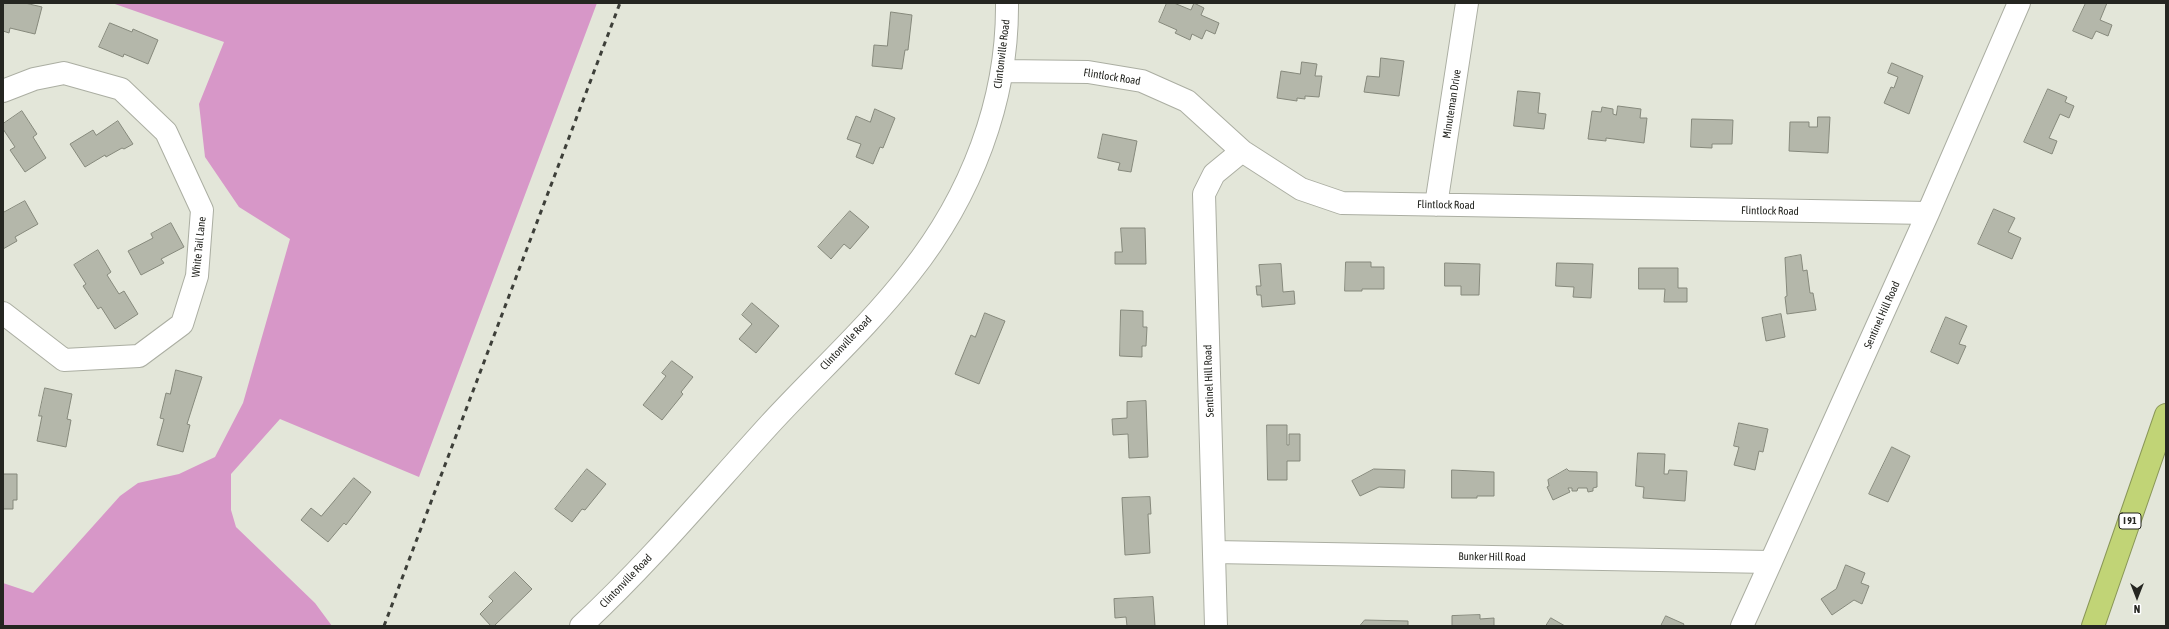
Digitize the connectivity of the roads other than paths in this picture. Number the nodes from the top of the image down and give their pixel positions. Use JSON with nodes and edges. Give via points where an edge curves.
{"nodes":[{"id":1,"x":1007,"y":3,"type":"edge"},
{"id":2,"x":1467,"y":3,"type":"edge"},
{"id":3,"x":2019,"y":3,"type":"edge"},
{"id":4,"x":1002,"y":71,"type":"junction"},
{"id":5,"x":3,"y":91,"type":"edge"},
{"id":6,"x":1242,"y":151,"type":"junction"},
{"id":7,"x":1436,"y":205,"type":"junction"},
{"id":8,"x":1928,"y":213,"type":"junction"},
{"id":9,"x":3,"y":313,"type":"edge"},
{"id":10,"x":2166,"y":415,"type":"edge"},
{"id":11,"x":1214,"y":552,"type":"junction"},
{"id":12,"x":1770,"y":562,"type":"junction"},
{"id":13,"x":581,"y":626,"type":"edge"},
{"id":14,"x":1216,"y":626,"type":"edge"},
{"id":15,"x":1742,"y":626,"type":"edge"},
{"id":16,"x":2093,"y":626,"type":"edge"}],
"edges":[{"from":1,"to":4,"type":"street","name":"Clintonville Road"},
{"from":2,"to":7,"type":"street","name":"Minuteman Drive"},
{"from":3,"to":8,"type":"street","name":"Sentinel Hill Road"},
{"from":4,"to":6,"type":"street","name":"Flintlock Road","via":[[1088,72],[1142,81],[1187,101]]},
{"from":4,"to":13,"type":"street","name":"Clintonville Road","via":[[990,123],[978,159],[957,203],[917,265],[651,556]]},
{"from":5,"to":9,"type":"street","name":"White Tail Lane","via":[[34,79],[64,72],[121,89],[166,132],[202,210],[197,276],[182,324],[138,356],[64,360]]},
{"from":6,"to":7,"type":"street","name":"Flintlock Road","via":[[1301,189],[1342,203]]},
{"from":6,"to":11,"type":"street","name":"Sentinel Hill Road","via":[[1214,174],[1204,194]]},
{"from":7,"to":8,"type":"street","name":"Flintlock Road"},
{"from":8,"to":12,"type":"street","name":"Sentinel Hill Road"},
{"from":10,"to":16,"type":"highway","number":"I 91"},
{"from":11,"to":12,"type":"street","name":"Bunker Hill Road"},
{"from":11,"to":14,"type":"street","name":"Sentinel Hill Road"},
{"from":12,"to":15,"type":"street","name":"Sentinel Hill Road"}]}
